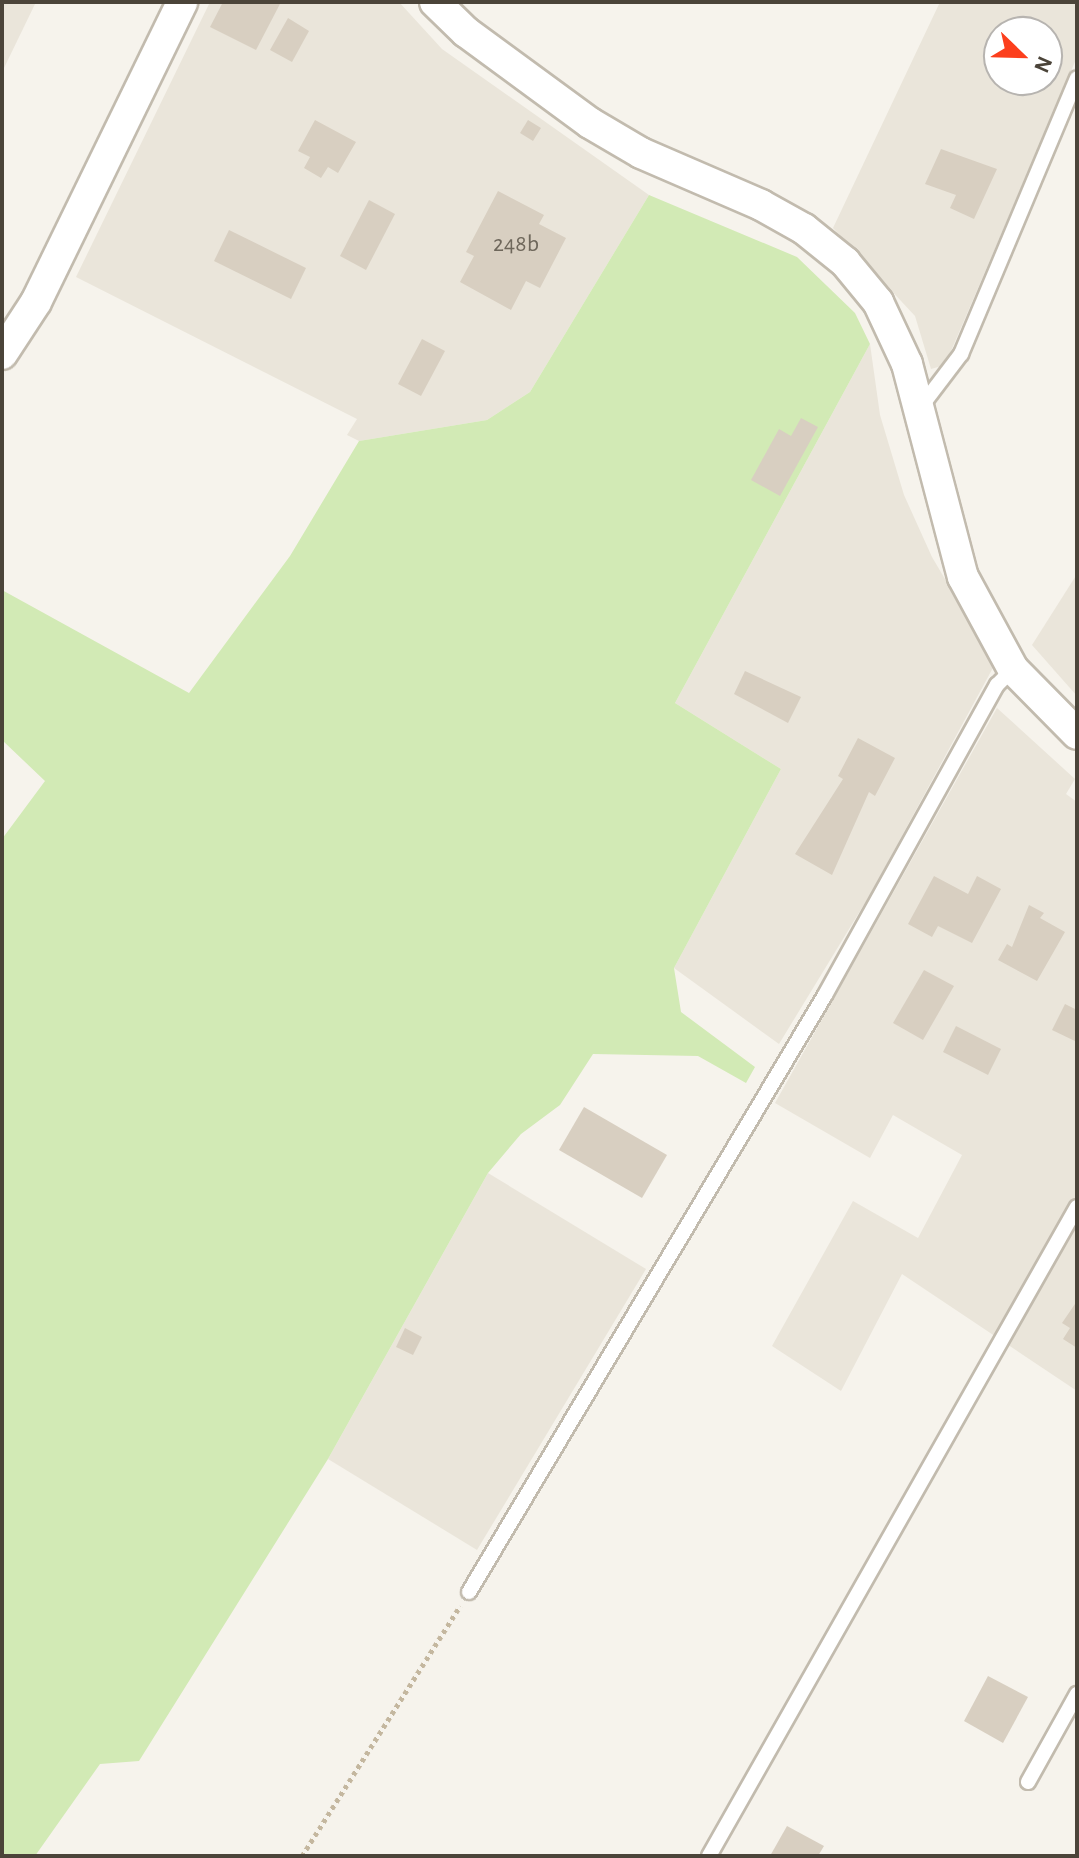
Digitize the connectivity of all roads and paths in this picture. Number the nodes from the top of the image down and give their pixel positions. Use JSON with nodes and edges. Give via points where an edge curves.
{"nodes":[{"id":1,"x":182,"y":2,"type":"edge"},
{"id":2,"x":435,"y":2,"type":"edge"},
{"id":3,"x":1077,"y":78,"type":"edge"},
{"id":4,"x":2,"y":354,"type":"edge"},
{"id":5,"x":918,"y":411,"type":"junction"},
{"id":6,"x":1013,"y":669,"type":"junction"},
{"id":7,"x":1077,"y":734,"type":"edge"},
{"id":8,"x":1077,"y":1207,"type":"edge"},
{"id":9,"x":469,"y":1592,"type":"joint"},
{"id":10,"x":1077,"y":1694,"type":"edge"},
{"id":11,"x":1028,"y":1782,"type":"dead end"},
{"id":12,"x":302,"y":1856,"type":"edge"},
{"id":13,"x":709,"y":1856,"type":"edge"}],
"edges":[{"from":1,"to":4,"type":"street","via":[[50,275]]},
{"from":2,"to":5,"type":"street","via":[[466,32],[590,123],[641,153],[761,205],[804,229],[845,262],[878,302],[907,364]]},
{"from":3,"to":5,"type":"lane","via":[[961,354]]},
{"from":5,"to":6,"type":"street","via":[[963,577]]},
{"from":6,"to":7,"type":"street"},
{"from":6,"to":9,"type":"lane","via":[[997,685],[825,995]]},
{"from":8,"to":13,"type":"lane"},
{"from":9,"to":12,"type":"path"},
{"from":10,"to":11,"type":"lane"}]}
